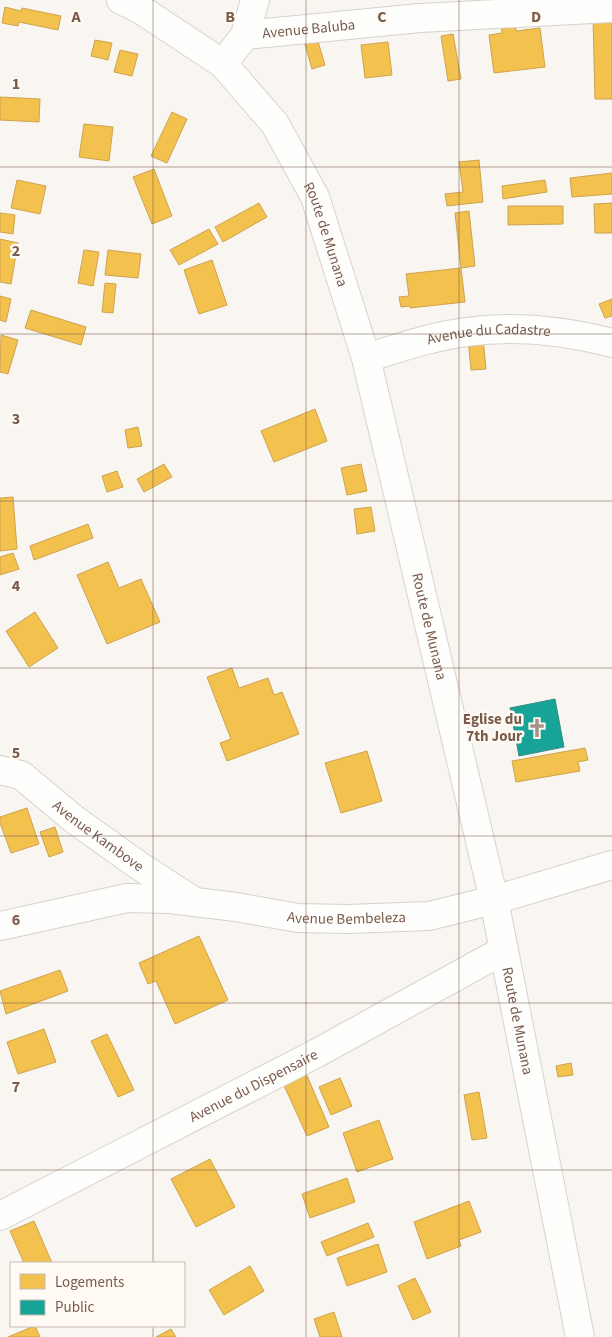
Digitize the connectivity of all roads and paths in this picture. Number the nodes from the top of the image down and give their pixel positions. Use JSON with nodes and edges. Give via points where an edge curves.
{"nodes":[{"id":1,"x":121,"y":0,"type":"edge"},
{"id":2,"x":255,"y":0,"type":"edge"},
{"id":3,"x":542,"y":5,"type":"edge"},
{"id":4,"x":612,"y":8,"type":"edge"},
{"id":5,"x":245,"y":35,"type":"junction"},
{"id":6,"x":223,"y":64,"type":"junction"},
{"id":7,"x":612,"y":343,"type":"edge"},
{"id":8,"x":366,"y":358,"type":"junction"},
{"id":9,"x":0,"y":770,"type":"edge"},
{"id":10,"x":612,"y":865,"type":"edge"},
{"id":11,"x":494,"y":900,"type":"junction"},
{"id":12,"x":198,"y":903,"type":"junction"},
{"id":13,"x":0,"y":926,"type":"edge"},
{"id":14,"x":504,"y":950,"type":"junction"},
{"id":15,"x":0,"y":1216,"type":"edge"},
{"id":16,"x":580,"y":1337,"type":"edge"}],
"edges":[{"from":1,"to":6,"type":"street","name":"Route de Munana"},
{"from":2,"to":5,"type":"street"},
{"from":3,"to":4,"type":"street","name":"Avenue Baluba"},
{"from":3,"to":5,"type":"street","name":"Avenue Baluba"},
{"from":5,"to":6,"type":"street"},
{"from":6,"to":8,"type":"street","name":"Route de Munana","via":[[275,124],[315,197]]},
{"from":7,"to":8,"type":"street","name":"Avenue du Cadastre","via":[[576,334],[511,328],[466,332]]},
{"from":8,"to":11,"type":"street","name":"Route de Munana"},
{"from":9,"to":12,"type":"street","name":"Avenue Kambove","via":[[21,775],[75,820]]},
{"from":10,"to":11,"type":"street","name":"Avenue Bembeleza"},
{"from":11,"to":12,"type":"street","name":"Avenue Bembeleza","via":[[429,916],[348,919],[298,918]]},
{"from":11,"to":14,"type":"street","name":"Route de Munana"},
{"from":12,"to":13,"type":"street","name":"Avenue Bembeleza","via":[[127,898]]},
{"from":14,"to":15,"type":"street","name":"Avenue du Dispensaire","via":[[317,1053]]},
{"from":14,"to":16,"type":"street","name":"Route de Munana"}]}
